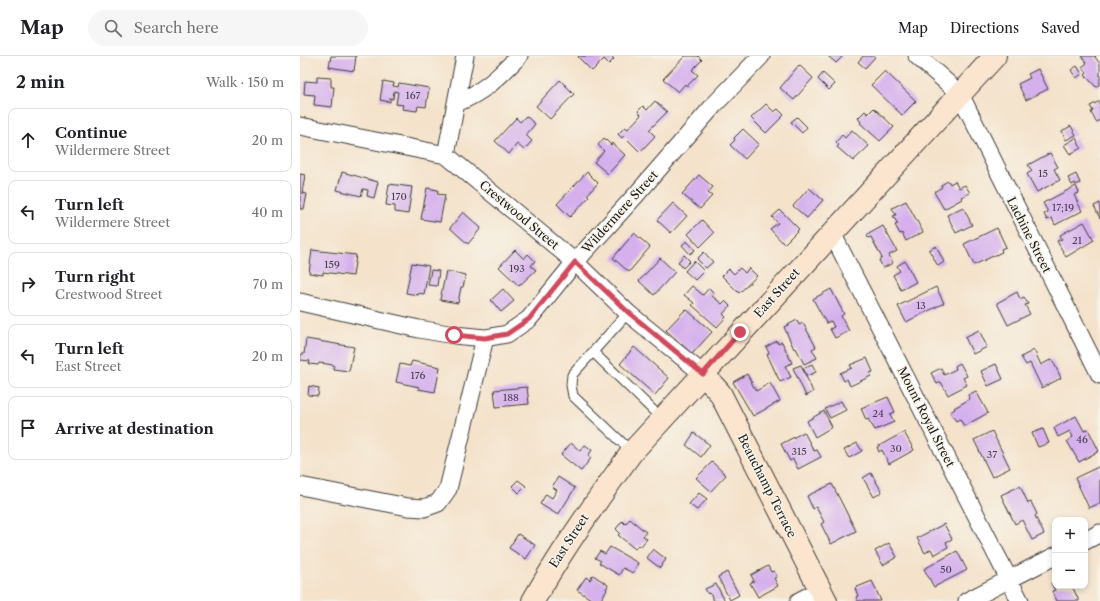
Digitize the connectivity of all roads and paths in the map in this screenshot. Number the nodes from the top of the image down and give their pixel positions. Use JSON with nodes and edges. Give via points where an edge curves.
{"nodes":[{"id":1,"x":465,"y":56,"type":"edge"},
{"id":2,"x":519,"y":56,"type":"edge"},
{"id":3,"x":761,"y":56,"type":"edge"},
{"id":4,"x":917,"y":56,"type":"edge"},
{"id":5,"x":995,"y":56,"type":"edge"},
{"id":6,"x":960,"y":94,"type":"junction"},
{"id":7,"x":456,"y":103,"type":"junction"},
{"id":8,"x":300,"y":126,"type":"edge"},
{"id":9,"x":446,"y":155,"type":"junction"},
{"id":10,"x":832,"y":233,"type":"junction"},
{"id":11,"x":575,"y":262,"type":"junction"},
{"id":12,"x":300,"y":302,"type":"edge"},
{"id":13,"x":628,"y":312,"type":"junction"},
{"id":14,"x":485,"y":338,"type":"junction"},
{"id":15,"x":593,"y":352,"type":"junction"},
{"id":16,"x":703,"y":374,"type":"junction"},
{"id":17,"x":1100,"y":375,"type":"edge"},
{"id":18,"x":662,"y":419,"type":"junction"},
{"id":19,"x":632,"y":452,"type":"junction"},
{"id":20,"x":300,"y":486,"type":"edge"},
{"id":21,"x":1100,"y":533,"type":"edge"},
{"id":22,"x":1088,"y":539,"type":"edge"},
{"id":23,"x":1052,"y":558,"type":"edge"},
{"id":24,"x":1009,"y":579,"type":"junction"},
{"id":25,"x":823,"y":595,"type":"edge"},
{"id":26,"x":533,"y":601,"type":"edge"},
{"id":27,"x":799,"y":601,"type":"edge"},
{"id":28,"x":966,"y":601,"type":"edge"},
{"id":29,"x":1020,"y":601,"type":"edge"}],
"edges":[{"from":1,"to":7,"type":"street"},
{"from":2,"to":7,"type":"street","via":[[496,80],[469,98]]},
{"from":3,"to":11,"type":"street","name":"Wildermere Street","via":[[714,104]]},
{"from":4,"to":6,"type":"street"},
{"from":5,"to":6,"type":"main road","name":"East Street"},
{"from":6,"to":10,"type":"main road","name":"East Street"},
{"from":6,"to":17,"type":"street","name":"Lachine Street"},
{"from":7,"to":9,"type":"street"},
{"from":8,"to":9,"type":"street","name":"Crestwood Street"},
{"from":9,"to":11,"type":"street","name":"Crestwood Street"},
{"from":10,"to":16,"type":"main road","name":"East Street"},
{"from":10,"to":24,"type":"street","name":"Mount Royal Street"},
{"from":11,"to":13,"type":"street","name":"Crestwood Street"},
{"from":11,"to":14,"type":"street","name":"Wildermere Street","via":[[529,319],[507,334]]},
{"from":12,"to":14,"type":"street","name":"Wildermere Street","via":[[419,329]]},
{"from":13,"to":15,"type":"lane"},
{"from":13,"to":16,"type":"street","name":"Crestwood Street"},
{"from":14,"to":20,"type":"street","via":[[448,489],[438,503],[424,508],[408,507]]},
{"from":15,"to":18,"type":"lane"},
{"from":15,"to":19,"type":"lane","via":[[572,375],[573,396]]},
{"from":16,"to":18,"type":"main road","name":"East Street"},
{"from":16,"to":25,"type":"main road","name":"Beauchamp Terrace","via":[[720,393]]},
{"from":18,"to":19,"type":"main road","name":"East Street"},
{"from":19,"to":26,"type":"main road","name":"East Street","via":[[576,530]]},
{"from":21,"to":22,"type":"street"},
{"from":23,"to":24,"type":"street"},
{"from":24,"to":28,"type":"street"},
{"from":24,"to":29,"type":"street","name":"Mount Royal Street"},
{"from":25,"to":27,"type":"street"}]}
